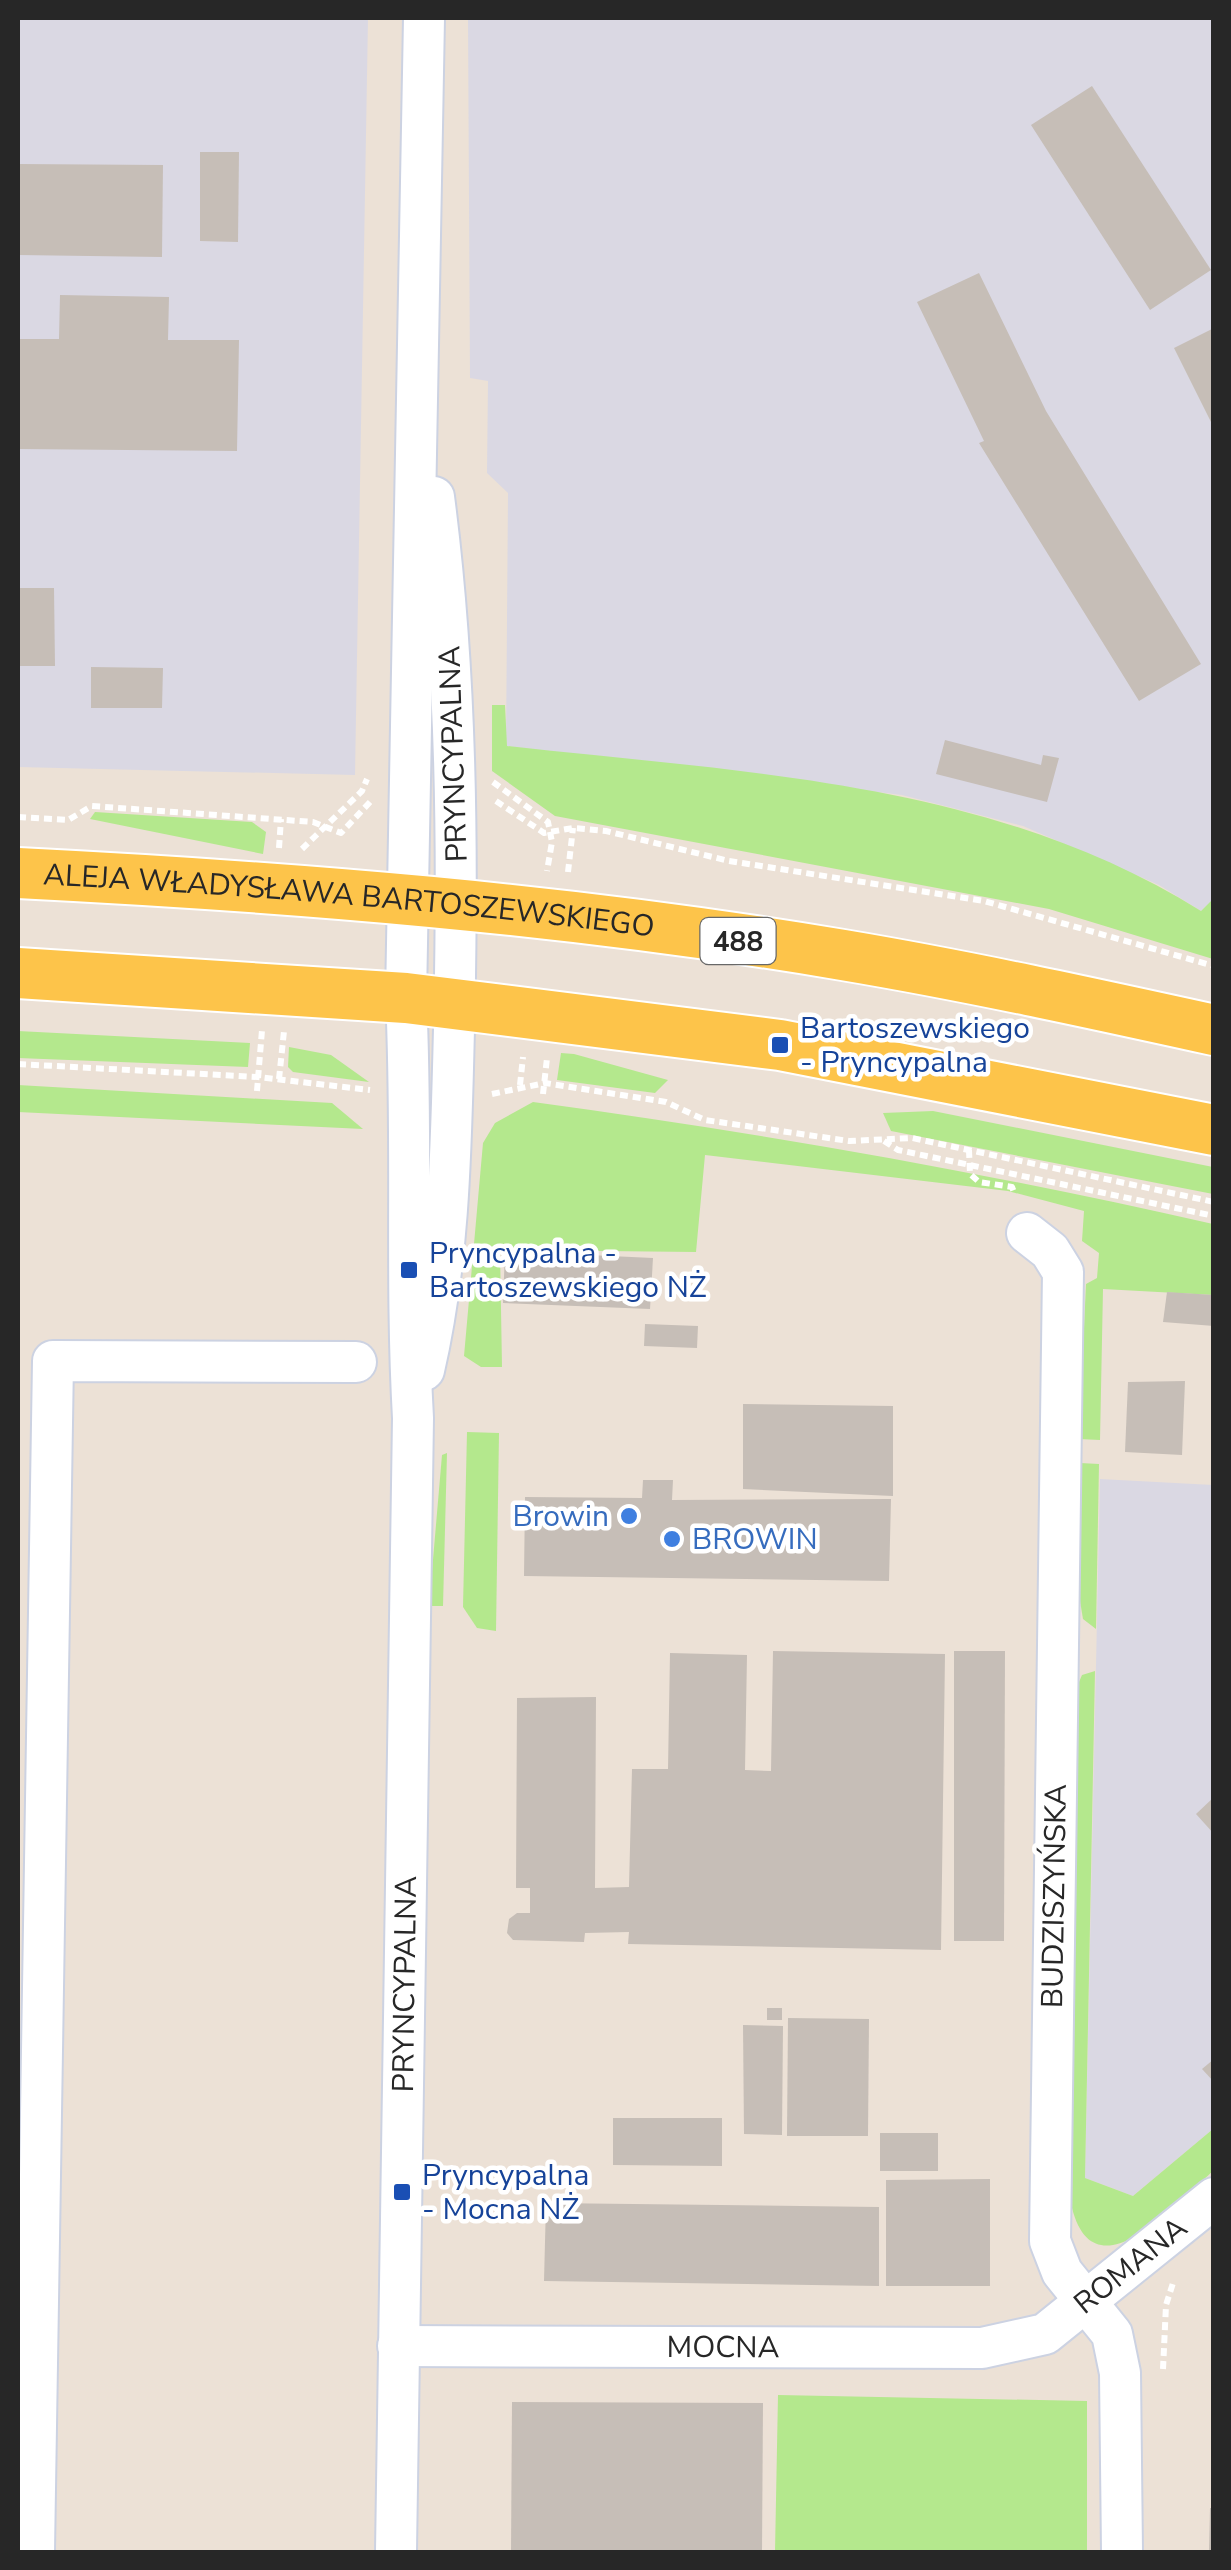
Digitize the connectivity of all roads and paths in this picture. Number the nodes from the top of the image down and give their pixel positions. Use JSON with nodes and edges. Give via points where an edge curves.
{"nodes":[{"id":1,"x":424,"y":18,"type":"edge"},
{"id":2,"x":420,"y":389,"type":"junction"},
{"id":3,"x":368,"y":773,"type":"dead end"},
{"id":4,"x":18,"y":817,"type":"edge"},
{"id":5,"x":324,"y":826,"type":"junction"},
{"id":6,"x":550,"y":831,"type":"dead end"},
{"id":7,"x":302,"y":848,"type":"dead end"},
{"id":8,"x":18,"y":873,"type":"edge"},
{"id":9,"x":409,"y":900,"type":"junction"},
{"id":10,"x":459,"y":906,"type":"junction"},
{"id":11,"x":1214,"y":966,"type":"edge"},
{"id":12,"x":18,"y":973,"type":"edge"},
{"id":13,"x":430,"y":1001,"type":"junction"},
{"id":14,"x":1214,"y":1030,"type":"edge"},
{"id":15,"x":18,"y":1064,"type":"edge"},
{"id":16,"x":410,"y":1090,"type":"junction"},
{"id":17,"x":452,"y":1091,"type":"junction"},
{"id":18,"x":1214,"y":1130,"type":"edge"},
{"id":19,"x":881,"y":1140,"type":"junction"},
{"id":20,"x":969,"y":1150,"type":"junction"},
{"id":21,"x":968,"y":1165,"type":"junction"},
{"id":22,"x":1214,"y":1202,"type":"edge"},
{"id":23,"x":1214,"y":1216,"type":"edge"},
{"id":24,"x":1027,"y":1234,"type":"joint"},
{"id":25,"x":356,"y":1362,"type":"dead end"},
{"id":26,"x":413,"y":1418,"type":"junction"},
{"id":27,"x":1214,"y":2198,"type":"edge"},
{"id":28,"x":1182,"y":2268,"type":"dead end"},
{"id":29,"x":28,"y":2301,"type":"edge"},
{"id":30,"x":1084,"y":2303,"type":"junction"},
{"id":31,"x":1045,"y":2334,"type":"joint"},
{"id":32,"x":398,"y":2346,"type":"junction"},
{"id":33,"x":1163,"y":2384,"type":"dead end"},
{"id":34,"x":34,"y":2552,"type":"edge"},
{"id":35,"x":396,"y":2552,"type":"edge"},
{"id":36,"x":1122,"y":2552,"type":"edge"}],
"edges":[{"from":1,"to":2,"type":"street","name":"PRYNCYPALNA"},
{"from":2,"to":9,"type":"street","name":"PRYNCYPALNA"},
{"from":2,"to":10,"type":"street","name":"PRYNCYPALNA","via":[[444,574]]},
{"from":3,"to":5,"type":"path","via":[[362,791]]},
{"from":4,"to":5,"type":"path","via":[[68,820],[92,806]]},
{"from":5,"to":7,"type":"path"},
{"from":6,"to":11,"type":"path","via":[[606,831],[729,861],[984,901]]},
{"from":8,"to":9,"type":"main road","name":"ALEJA WŁADYSŁAWA BARTOSZEWSKIEGO","number":"488"},
{"from":9,"to":10,"type":"main road","name":"ALEJA WŁADYSŁAWA BARTOSZEWSKIEGO","number":"488"},
{"from":9,"to":13,"type":"street","name":"PRYNCYPALNA"},
{"from":10,"to":13,"type":"street","name":"PRYNCYPALNA"},
{"from":10,"to":14,"type":"main road","name":"ALEJA WŁADYSŁAWA BARTOSZEWSKIEGO","number":"488","via":[[842,955]]},
{"from":12,"to":13,"type":"main road"},
{"from":13,"to":16,"type":"street","name":"PRYNCYPALNA"},
{"from":13,"to":17,"type":"street","name":"PRYNCYPALNA"},
{"from":13,"to":18,"type":"main road","via":[[780,1046]]},
{"from":15,"to":16,"type":"path"},
{"from":16,"to":26,"type":"street","name":"PRYNCYPALNA"},
{"from":17,"to":19,"type":"path","via":[[493,1094],[545,1084],[666,1102],[705,1120]]},
{"from":17,"to":26,"type":"street","name":"PRYNCYPALNA","via":[[441,1296]]},
{"from":19,"to":20,"type":"path","via":[[912,1138]]},
{"from":19,"to":21,"type":"path"},
{"from":20,"to":21,"type":"path"},
{"from":20,"to":22,"type":"path"},
{"from":21,"to":23,"type":"path"},
{"from":21,"to":24,"type":"path","via":[[979,1182],[1012,1187]]},
{"from":24,"to":30,"type":"street","name":"BUDZISZYŃSKA","via":[[1050,1251],[1063,1272],[1050,2241]]},
{"from":25,"to":29,"type":"street","via":[[53,1360]]},
{"from":26,"to":32,"type":"street","name":"PRYNCYPALNA"},
{"from":27,"to":30,"type":"street","name":"ROMANA"},
{"from":28,"to":33,"type":"path","via":[[1166,2305]]},
{"from":29,"to":34,"type":"street"},
{"from":30,"to":31,"type":"street","name":"ROMANA"},
{"from":30,"to":36,"type":"street","name":"BUDZISZYŃSKA","via":[[1112,2334],[1120,2373]]},
{"from":31,"to":32,"type":"street","name":"MOCNA","via":[[982,2348]]},
{"from":32,"to":35,"type":"street","name":"PRYNCYPALNA"}]}
